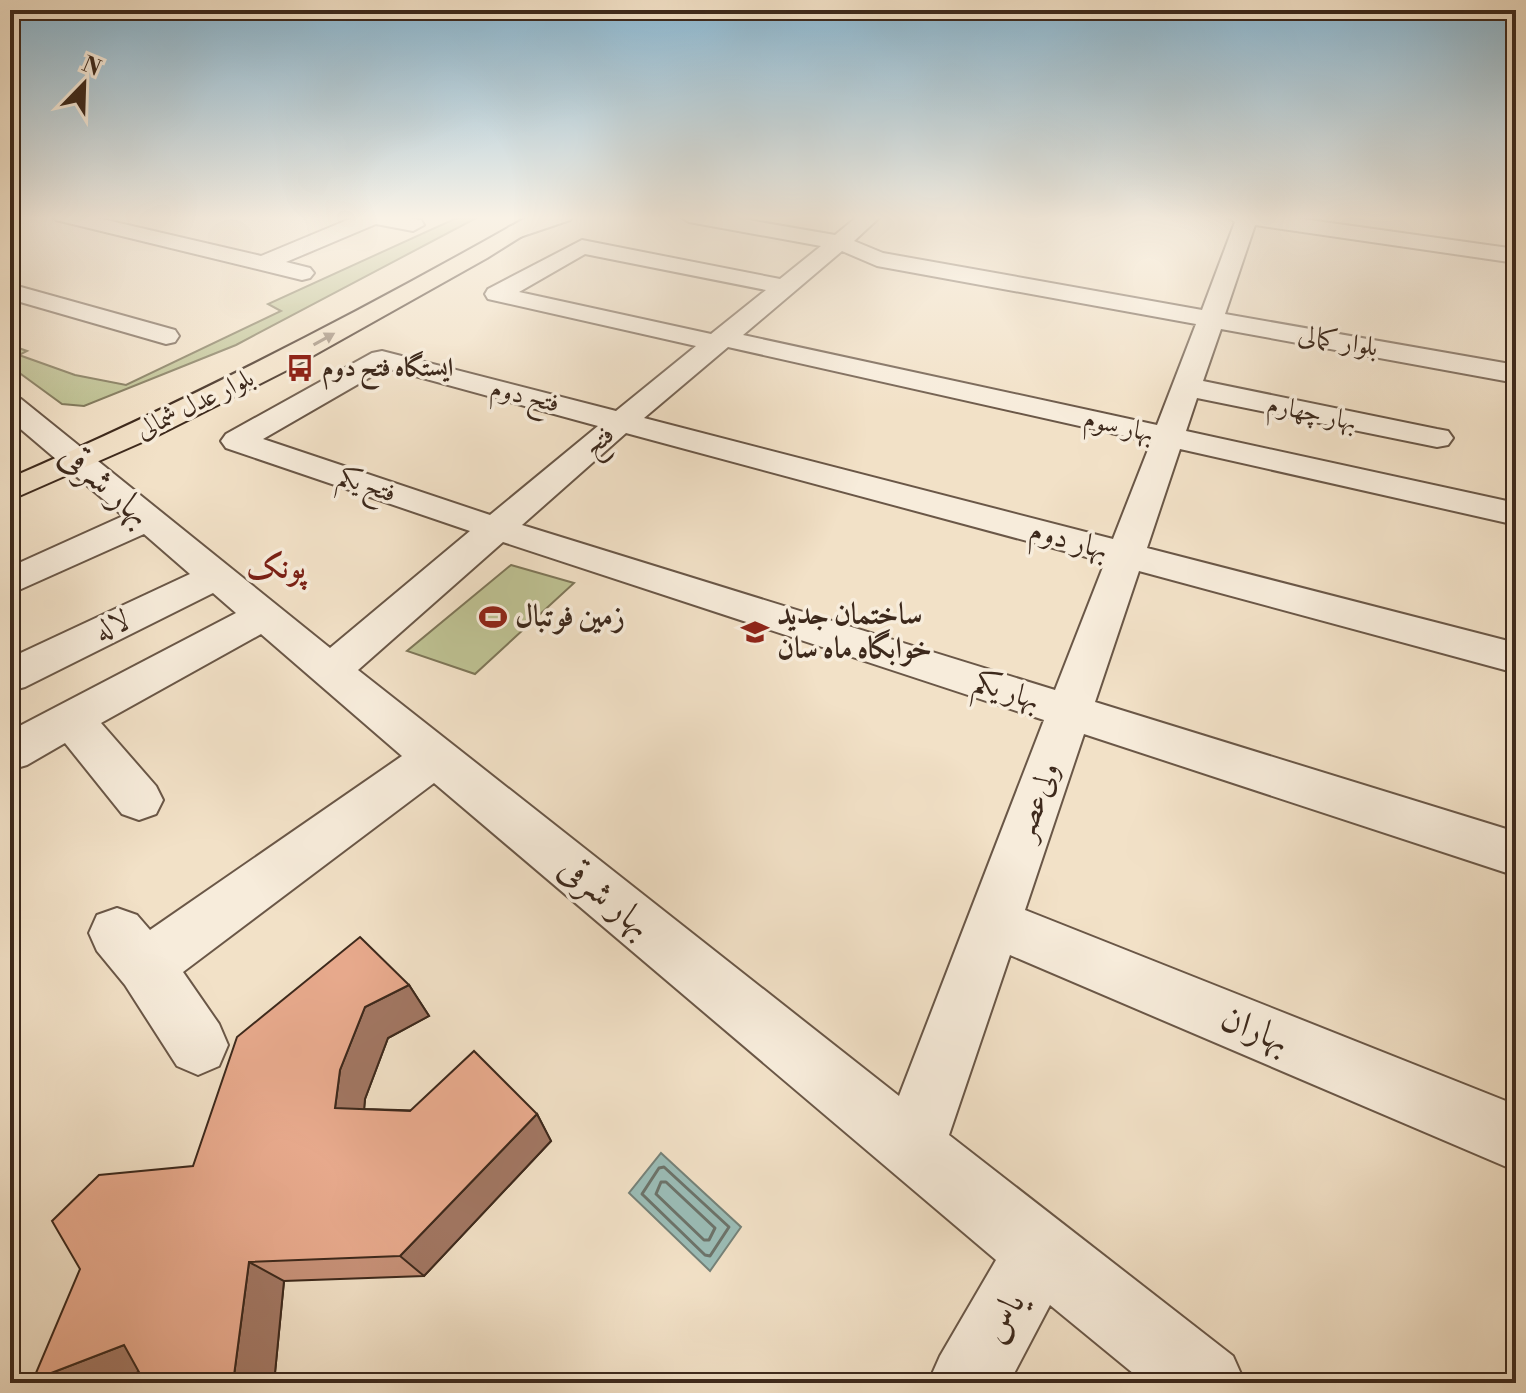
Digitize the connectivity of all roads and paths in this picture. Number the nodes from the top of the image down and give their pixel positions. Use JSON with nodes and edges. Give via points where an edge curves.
{"nodes":[{"id":1,"x":418,"y":281,"type":"edge"},
{"id":2,"x":520,"y":281,"type":"edge"},
{"id":3,"x":755,"y":281,"type":"edge"},
{"id":4,"x":792,"y":281,"type":"edge"},
{"id":5,"x":1014,"y":281,"type":"edge"},
{"id":6,"x":1223,"y":281,"type":"edge"},
{"id":7,"x":785,"y":287,"type":"junction"},
{"id":8,"x":10,"y":291,"type":"edge"},
{"id":9,"x":1213,"y":313,"type":"junction"},
{"id":10,"x":166,"y":336,"type":"dead end"},
{"id":11,"x":719,"y":341,"type":"junction"},
{"id":12,"x":1516,"y":360,"type":"edge"},
{"id":13,"x":1516,"y":374,"type":"edge"},
{"id":14,"x":1187,"y":387,"type":"junction"},
{"id":15,"x":10,"y":405,"type":"edge"},
{"id":16,"x":622,"y":421,"type":"junction"},
{"id":17,"x":1168,"y":437,"type":"junction"},
{"id":18,"x":1437,"y":438,"type":"dead end"},
{"id":19,"x":237,"y":441,"type":"joint"},
{"id":20,"x":68,"y":453,"type":"junction"},
{"id":21,"x":10,"y":464,"type":"edge"},
{"id":22,"x":10,"y":490,"type":"edge"},
{"id":23,"x":1516,"y":514,"type":"edge"},
{"id":24,"x":146,"y":519,"type":"junction"},
{"id":25,"x":498,"y":529,"type":"junction"},
{"id":26,"x":1126,"y":555,"type":"junction"},
{"id":27,"x":215,"y":577,"type":"junction"},
{"id":28,"x":10,"y":582,"type":"edge"},
{"id":29,"x":262,"y":616,"type":"junction"},
{"id":30,"x":1516,"y":658,"type":"edge"},
{"id":31,"x":330,"y":671,"type":"junction"},
{"id":32,"x":10,"y":676,"type":"edge"},
{"id":33,"x":1070,"y":710,"type":"junction"},
{"id":34,"x":71,"y":719,"type":"junction"},
{"id":35,"x":10,"y":752,"type":"edge"},
{"id":36,"x":434,"y":758,"type":"junction"},
{"id":37,"x":139,"y":800,"type":"dead end"},
{"id":38,"x":1516,"y":854,"type":"edge"},
{"id":39,"x":993,"y":922,"type":"junction"},
{"id":40,"x":198,"y":1045,"type":"dead end"},
{"id":41,"x":1516,"y":1138,"type":"edge"},
{"id":42,"x":912,"y":1148,"type":"junction"},
{"id":43,"x":1040,"y":1252,"type":"junction"},
{"id":44,"x":967,"y":1383,"type":"edge"},
{"id":45,"x":1206,"y":1383,"type":"edge"}],
"edges":[{"from":1,"to":20,"type":"main road","name":"بلوار عدل شمالی","via":[[311,346]]},
{"from":2,"to":11,"type":"street","name":"بهار سوم","via":[[497,294]]},
{"from":3,"to":7,"type":"street","name":"بهار سوم"},
{"from":4,"to":7,"type":"street","name":"فتح"},
{"from":5,"to":9,"type":"street","name":"بلوار کمالی"},
{"from":6,"to":9,"type":"street","name":"ولی‌عصر"},
{"from":7,"to":11,"type":"street","name":"فتح"},
{"from":8,"to":10,"type":"street"},
{"from":9,"to":12,"type":"street","name":"بلوار کمالی"},
{"from":9,"to":13,"type":"street","name":"بلوار کمالی"},
{"from":9,"to":14,"type":"street","name":"ولی‌عصر"},
{"from":11,"to":16,"type":"street","name":"فتح"},
{"from":11,"to":17,"type":"street","name":"بهار سوم"},
{"from":14,"to":17,"type":"street","name":"ولی‌عصر"},
{"from":14,"to":18,"type":"street","name":"بهار چهارم"},
{"from":15,"to":20,"type":"street","name":"بهار شرقی"},
{"from":16,"to":19,"type":"street","name":"فتح دوم","via":[[382,359]]},
{"from":16,"to":25,"type":"street","name":"فتح"},
{"from":16,"to":26,"type":"street","name":"بهار دوم"},
{"from":17,"to":23,"type":"street","name":"بهار سوم"},
{"from":17,"to":26,"type":"street","name":"ولی‌عصر"},
{"from":19,"to":25,"type":"street","name":"فتح یکم"},
{"from":20,"to":21,"type":"main road","name":"بلوار عدل شمالی"},
{"from":20,"to":22,"type":"main road","name":"بلوار عدل شمالی"},
{"from":20,"to":24,"type":"street","name":"بهار شرقی"},
{"from":24,"to":27,"type":"street","name":"بهار شرقی"},
{"from":24,"to":28,"type":"street"},
{"from":25,"to":31,"type":"street","name":"فتح"},
{"from":25,"to":33,"type":"street","name":"بهار یکم"},
{"from":26,"to":30,"type":"street","name":"بهار دوم"},
{"from":26,"to":33,"type":"street","name":"ولی‌عصر"},
{"from":27,"to":29,"type":"street","name":"بهار شرقی"},
{"from":27,"to":32,"type":"street","name":"لاله"},
{"from":29,"to":31,"type":"street","name":"بهار شرقی"},
{"from":29,"to":34,"type":"street"},
{"from":31,"to":36,"type":"street","name":"بهار شرقی"},
{"from":33,"to":38,"type":"street","name":"بهار یکم"},
{"from":33,"to":39,"type":"street","name":"ولی‌عصر"},
{"from":34,"to":35,"type":"street"},
{"from":34,"to":37,"type":"street"},
{"from":36,"to":40,"type":"street","via":[[131,950]]},
{"from":36,"to":42,"type":"street","name":"بهار شرقی"},
{"from":39,"to":41,"type":"street","name":"بهاران"},
{"from":39,"to":42,"type":"street","name":"ولی‌عصر"},
{"from":42,"to":43,"type":"street","name":"بهار شرقی"},
{"from":43,"to":44,"type":"street","name":"یاس"},
{"from":43,"to":45,"type":"street","name":"بهار شرقی"}]}
